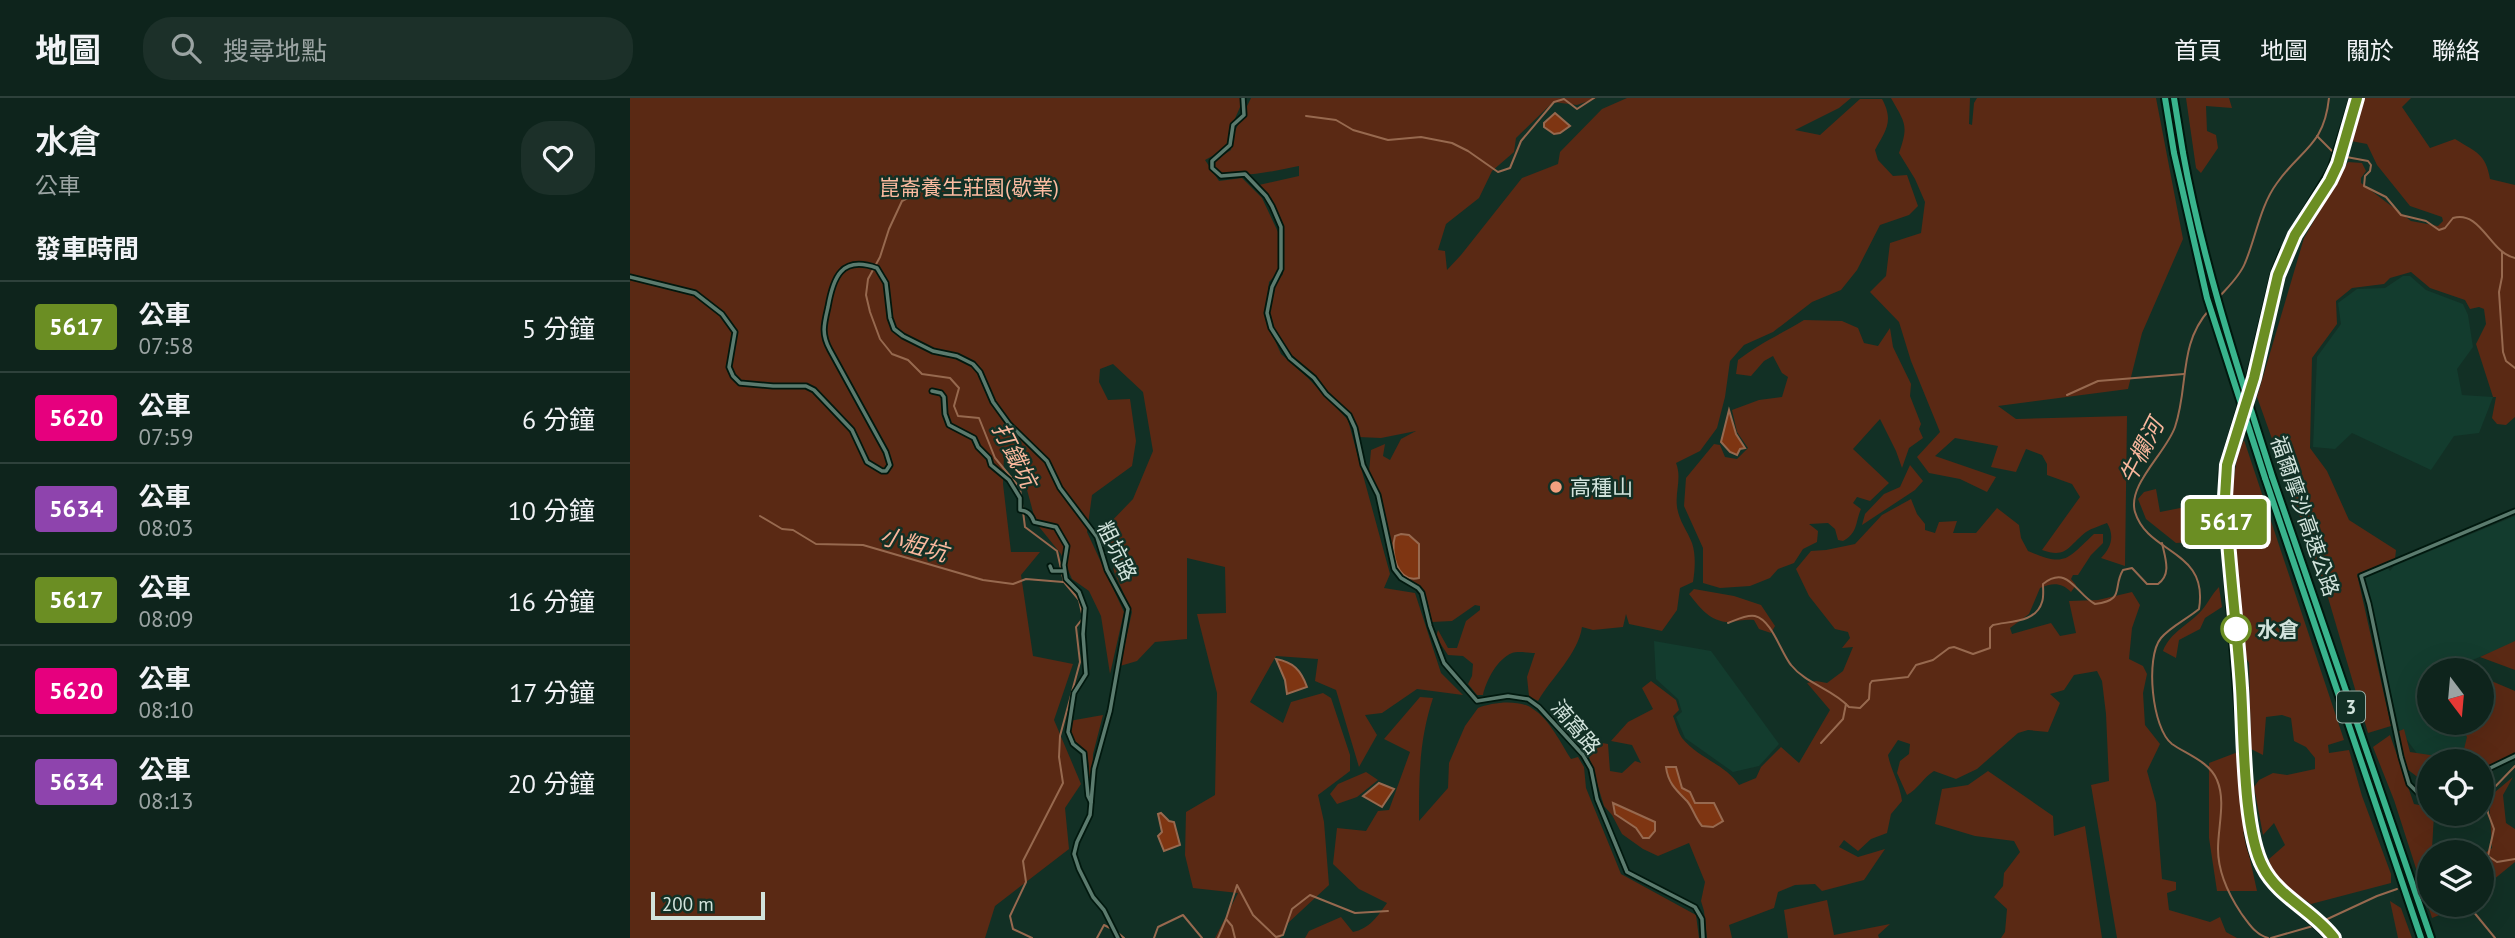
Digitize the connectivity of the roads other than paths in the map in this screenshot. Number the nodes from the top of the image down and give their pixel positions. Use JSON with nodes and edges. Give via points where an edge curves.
{"nodes":[{"id":1,"x":1243,"y":98,"type":"edge"},
{"id":2,"x":2165,"y":98,"type":"edge"},
{"id":3,"x":2174,"y":98,"type":"edge"},
{"id":4,"x":2355,"y":98,"type":"edge"},
{"id":5,"x":630,"y":277,"type":"edge"},
{"id":6,"x":932,"y":391,"type":"dead end"},
{"id":7,"x":2269,"y":477,"type":"junction"},
{"id":8,"x":2515,"y":511,"type":"edge"},
{"id":9,"x":1049,"y":566,"type":"dead end"},
{"id":10,"x":1064,"y":571,"type":"junction"},
{"id":11,"x":2515,"y":756,"type":"edge"},
{"id":12,"x":2494,"y":766,"type":"edge"},
{"id":13,"x":2417,"y":792,"type":"edge"},
{"id":14,"x":1092,"y":803,"type":"junction"},
{"id":15,"x":2331,"y":937,"type":"edge"},
{"id":16,"x":1118,"y":938,"type":"edge"},
{"id":17,"x":1703,"y":938,"type":"edge"},
{"id":18,"x":2421,"y":938,"type":"edge"},
{"id":19,"x":2431,"y":938,"type":"edge"}],
"edges":[{"from":1,"to":17,"type":"street","name":"湳窩路","via":[[1244,115],[1233,125],[1230,145],[1212,161],[1212,168],[1221,176],[1251,178],[1272,206],[1281,227],[1281,269],[1272,287],[1269,321],[1290,358],[1349,415],[1363,465],[1378,495],[1397,575],[1422,593],[1449,672],[1477,701],[1518,696],[1539,707],[1588,761],[1597,799],[1627,872],[1695,907],[1702,919]]},
{"from":2,"to":7,"type":"highway","name":"福爾摩沙高速公路","number":"3","bridge":true,"via":[[2207,299]]},
{"from":3,"to":7,"type":"highway","name":"福爾摩沙高速公路","number":"3","bridge":true,"via":[[2204,254]]},
{"from":4,"to":15,"type":"main road","via":[[2339,155],[2292,233],[2276,274],[2227,465],[2225,497],[2242,741],[2257,860],[2273,882]]},
{"from":5,"to":14,"type":"street","name":"粗坑路","via":[[706,299],[734,328],[729,367],[736,380],[745,385],[814,390],[852,430],[867,462],[882,471],[890,465],[886,452],[823,333],[837,274],[857,265],[874,267],[885,278],[894,329],[926,348],[963,358],[977,368],[1009,424],[1047,461],[1060,488],[1097,537],[1107,570],[1125,602],[1127,621],[1094,769]]},
{"from":6,"to":10,"type":"street","via":[[944,397],[949,425],[974,438],[991,465],[1009,480],[1034,522],[1060,530],[1067,550]]},
{"from":7,"to":18,"type":"highway","name":"福爾摩沙高速公路","number":"3"},
{"from":7,"to":19,"type":"highway","name":"福爾摩沙高速公路","number":"3"},
{"from":8,"to":13,"type":"street","via":[[2361,576],[2401,757],[2409,784]]},
{"from":9,"to":10,"type":"street","via":[[1052,571]]},
{"from":10,"to":14,"type":"street","via":[[1085,608],[1086,674],[1074,693],[1068,732],[1084,753]]},
{"from":11,"to":12,"type":"street"},
{"from":14,"to":16,"type":"street","name":"粗坑路","via":[[1074,854]]}]}
